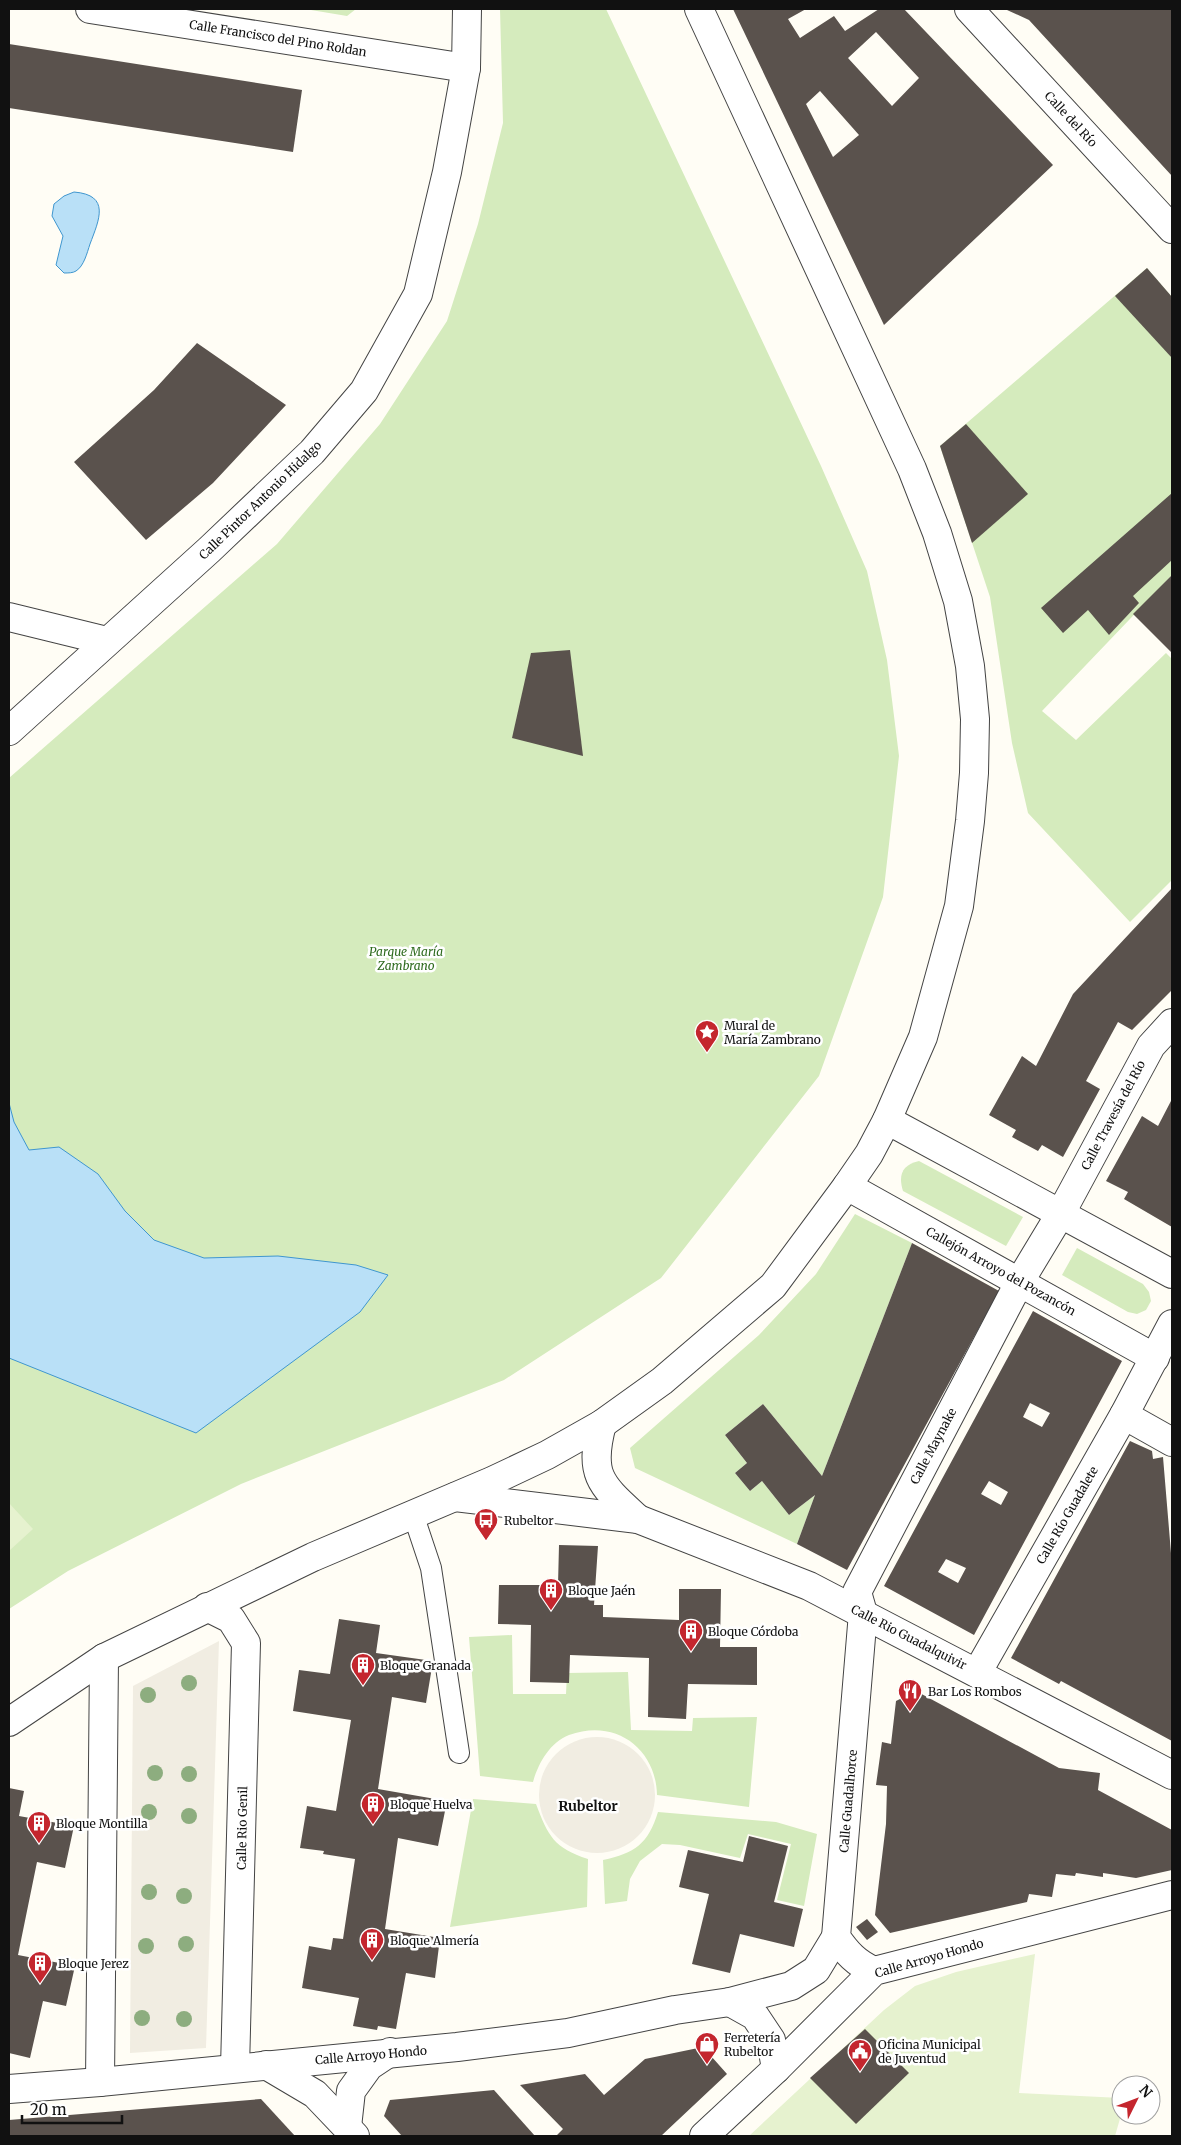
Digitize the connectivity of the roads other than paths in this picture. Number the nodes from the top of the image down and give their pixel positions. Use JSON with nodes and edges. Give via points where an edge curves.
{"nodes":[{"id":1,"x":90,"y":9,"type":"edge"},
{"id":2,"x":467,"y":9,"type":"edge"},
{"id":3,"x":699,"y":9,"type":"edge"},
{"id":4,"x":969,"y":9,"type":"edge"},
{"id":5,"x":466,"y":68,"type":"junction"},
{"id":6,"x":1172,"y":229,"type":"edge"},
{"id":7,"x":9,"y":617,"type":"edge"},
{"id":8,"x":107,"y":641,"type":"junction"},
{"id":9,"x":9,"y":731,"type":"edge"},
{"id":10,"x":1172,"y":1023,"type":"edge"},
{"id":11,"x":887,"y":1120,"type":"junction"},
{"id":12,"x":847,"y":1186,"type":"junction"},
{"id":13,"x":1061,"y":1212,"type":"junction"},
{"id":14,"x":1172,"y":1274,"type":"edge"},
{"id":15,"x":1020,"y":1281,"type":"junction"},
{"id":16,"x":1172,"y":1324,"type":"edge"},
{"id":17,"x":1155,"y":1358,"type":"junction"},
{"id":18,"x":1124,"y":1415,"type":"junction"},
{"id":19,"x":602,"y":1424,"type":"junction"},
{"id":20,"x":1172,"y":1442,"type":"edge"},
{"id":21,"x":455,"y":1497,"type":"junction"},
{"id":22,"x":413,"y":1514,"type":"junction"},
{"id":23,"x":638,"y":1519,"type":"junction"},
{"id":24,"x":207,"y":1607,"type":"junction"},
{"id":25,"x":863,"y":1613,"type":"junction"},
{"id":26,"x":104,"y":1658,"type":"junction"},
{"id":27,"x":977,"y":1672,"type":"junction"},
{"id":28,"x":9,"y":1722,"type":"edge"},
{"id":29,"x":459,"y":1753,"type":"dead end"},
{"id":30,"x":1172,"y":1775,"type":"edge"},
{"id":31,"x":1172,"y":1895,"type":"edge"},
{"id":32,"x":836,"y":1937,"type":"junction"},
{"id":33,"x":874,"y":1971,"type":"junction"},
{"id":34,"x":730,"y":2002,"type":"junction"},
{"id":35,"x":390,"y":2052,"type":"junction"},
{"id":36,"x":266,"y":2065,"type":"junction"},
{"id":37,"x":235,"y":2068,"type":"junction"},
{"id":38,"x":776,"y":2068,"type":"junction"},
{"id":39,"x":100,"y":2082,"type":"junction"},
{"id":40,"x":9,"y":2089,"type":"edge"},
{"id":41,"x":351,"y":2132,"type":"edge"},
{"id":42,"x":704,"y":2136,"type":"edge"}],
"edges":[{"from":1,"to":5,"type":"street","name":"Calle Francisco del Pino Roldan"},
{"from":2,"to":5,"type":"street","name":"Calle Pintor Antonio Hidalgo"},
{"from":3,"to":11,"type":"street","via":[[912,469],[955,592],[970,666],[974,773],[960,906],[923,1037]]},
{"from":4,"to":6,"type":"street","name":"Calle del Río"},
{"from":5,"to":8,"type":"street","name":"Calle Pintor Antonio Hidalgo","via":[[447,172],[418,294],[364,391],[312,452]]},
{"from":7,"to":8,"type":"street"},
{"from":8,"to":9,"type":"street","name":"Calle Pintor Antonio Hidalgo"},
{"from":10,"to":13,"type":"street","name":"Calle Travesía del Río","via":[[1151,1046]]},
{"from":11,"to":12,"type":"street"},
{"from":11,"to":13,"type":"street"},
{"from":12,"to":15,"type":"street","name":"Callejón Arroyo del Pozancón"},
{"from":12,"to":19,"type":"street","via":[[773,1286],[662,1381]]},
{"from":13,"to":14,"type":"street"},
{"from":13,"to":15,"type":"street","name":"Calle Travesía del Río"},
{"from":15,"to":17,"type":"street","name":"Callejón Arroyo del Pozancón"},
{"from":15,"to":25,"type":"street","name":"Calle Maynake","via":[[857,1592]]},
{"from":16,"to":17,"type":"street","name":"Calle Río Guadalete"},
{"from":17,"to":18,"type":"street","name":"Calle Río Guadalete"},
{"from":18,"to":20,"type":"street"},
{"from":18,"to":27,"type":"street","name":"Calle Río Guadalete"},
{"from":19,"to":21,"type":"street","via":[[547,1455]]},
{"from":19,"to":23,"type":"street","via":[[595,1450],[597,1471],[611,1494]]},
{"from":21,"to":22,"type":"street"},
{"from":21,"to":23,"type":"street"},
{"from":22,"to":24,"type":"street"},
{"from":22,"to":29,"type":"lane","via":[[431,1568]]},
{"from":23,"to":25,"type":"street","name":"Calle Rio Guadalquivir","via":[[809,1586]]},
{"from":24,"to":26,"type":"street"},
{"from":24,"to":37,"type":"street","name":"Calle Rio Genil","via":[[231,1619],[246,1643]]},
{"from":25,"to":27,"type":"street","name":"Calle Rio Guadalquivir"},
{"from":25,"to":32,"type":"street","name":"Calle Guadalhorce"},
{"from":26,"to":28,"type":"street"},
{"from":26,"to":39,"type":"street"},
{"from":27,"to":30,"type":"street","name":"Calle Rio Guadalquivir"},
{"from":31,"to":33,"type":"street","name":"Calle Arroyo Hondo"},
{"from":32,"to":33,"type":"street","via":[[848,1954]]},
{"from":32,"to":34,"type":"street","name":"Calle Arroyo Hondo","via":[[816,1970],[791,1986]]},
{"from":33,"to":38,"type":"street","name":"Calle Arroyo Hondo"},
{"from":34,"to":35,"type":"street","name":"Calle Arroyo Hondo","via":[[568,2033]]},
{"from":34,"to":38,"type":"street","via":[[755,2016],[771,2040]]},
{"from":35,"to":36,"type":"street","name":"Calle Arroyo Hondo"},
{"from":35,"to":41,"type":"street","via":[[369,2066],[351,2091]]},
{"from":36,"to":37,"type":"street","name":"Calle Arroyo Hondo"},
{"from":36,"to":41,"type":"street","via":[[315,2094]]},
{"from":37,"to":39,"type":"street","name":"Calle Arroyo Hondo"},
{"from":38,"to":42,"type":"street","name":"Calle Arroyo Hondo"},
{"from":39,"to":40,"type":"street","name":"Calle Arroyo Hondo"}]}
